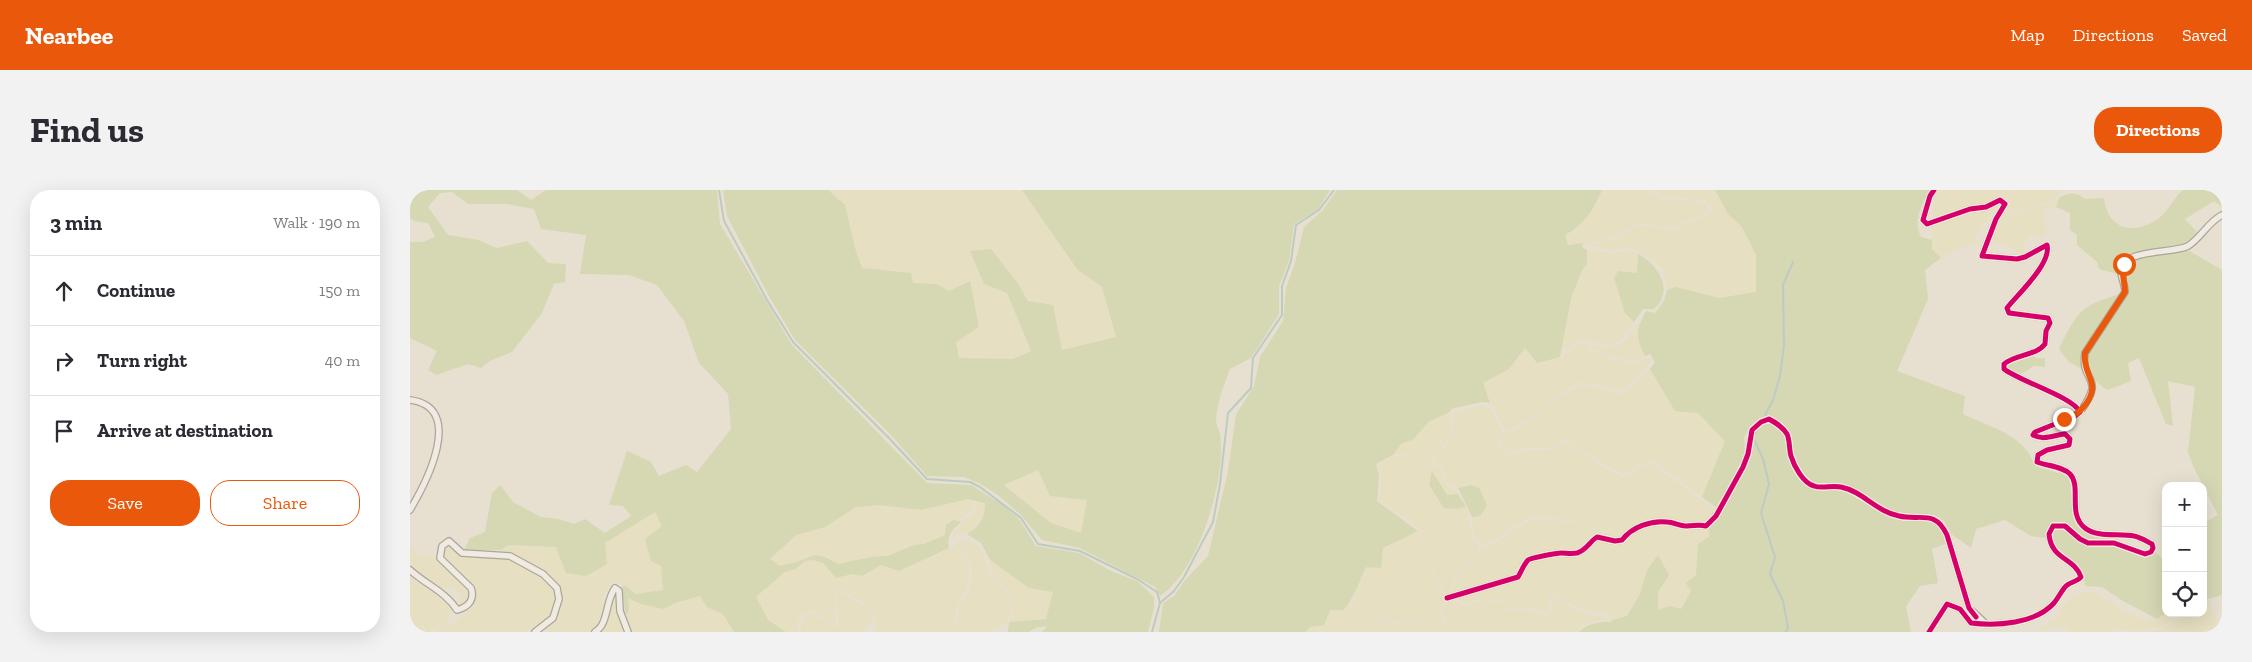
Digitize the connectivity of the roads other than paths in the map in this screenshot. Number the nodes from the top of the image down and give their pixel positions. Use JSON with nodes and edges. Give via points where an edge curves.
{"nodes":[{"id":1,"x":1934,"y":190,"type":"edge"},
{"id":2,"x":2222,"y":215,"type":"edge"},
{"id":3,"x":410,"y":400,"type":"edge"},
{"id":4,"x":2080,"y":412,"type":"junction"},
{"id":5,"x":410,"y":510,"type":"edge"},
{"id":6,"x":410,"y":570,"type":"edge"},
{"id":7,"x":1447,"y":598,"type":"dead end"},
{"id":8,"x":1987,"y":625,"type":"junction"},
{"id":9,"x":535,"y":632,"type":"edge"},
{"id":10,"x":595,"y":632,"type":"edge"},
{"id":11,"x":628,"y":632,"type":"edge"},
{"id":12,"x":1930,"y":632,"type":"edge"}],
"edges":[{"from":1,"to":4,"type":"street","via":[[1924,220],[1927,224],[2000,200],[2005,204],[1982,256],[2017,259],[2047,245],[2047,256],[2037,273],[2007,308],[2009,313],[2016,315],[2048,318],[2050,323],[2045,344],[2009,359],[2004,369],[2077,406]]},
{"from":2,"to":4,"type":"street","via":[[2186,247],[2144,254],[2124,264],[2121,273],[2125,292],[2085,353],[2084,362],[2094,388]]},
{"from":3,"to":5,"type":"street","via":[[427,405],[434,411],[438,444],[431,472]]},
{"from":4,"to":8,"type":"street","via":[[2035,432],[2033,435],[2037,438],[2066,434],[2070,439],[2069,445],[2038,455],[2037,462],[2070,474],[2078,520],[2085,529],[2134,536],[2152,544],[2153,548],[2146,554],[2114,543],[2088,542],[2066,526],[2053,526],[2049,534],[2053,550],[2079,570],[2081,577],[2066,585],[2053,604],[2039,613]]},
{"from":6,"to":9,"type":"street","via":[[445,595],[457,610],[471,602],[473,594],[471,588],[440,558],[442,546],[449,541],[462,553],[510,556],[543,574],[557,588],[559,599],[553,618]]},
{"from":7,"to":8,"type":"street","via":[[1518,577],[1526,561],[1533,557],[1585,550],[1597,537],[1615,542],[1652,522],[1685,527],[1706,526],[1716,516],[1743,466],[1752,430],[1770,419],[1787,434],[1791,458],[1805,480],[1813,486],[1850,490],[1898,516],[1936,519],[1942,525],[1969,608]]},
{"from":8,"to":12,"type":"street","via":[[1971,622],[1960,609],[1947,604]]},
{"from":10,"to":11,"type":"street","via":[[602,624],[609,597],[616,588],[620,591],[620,611]]}]}
